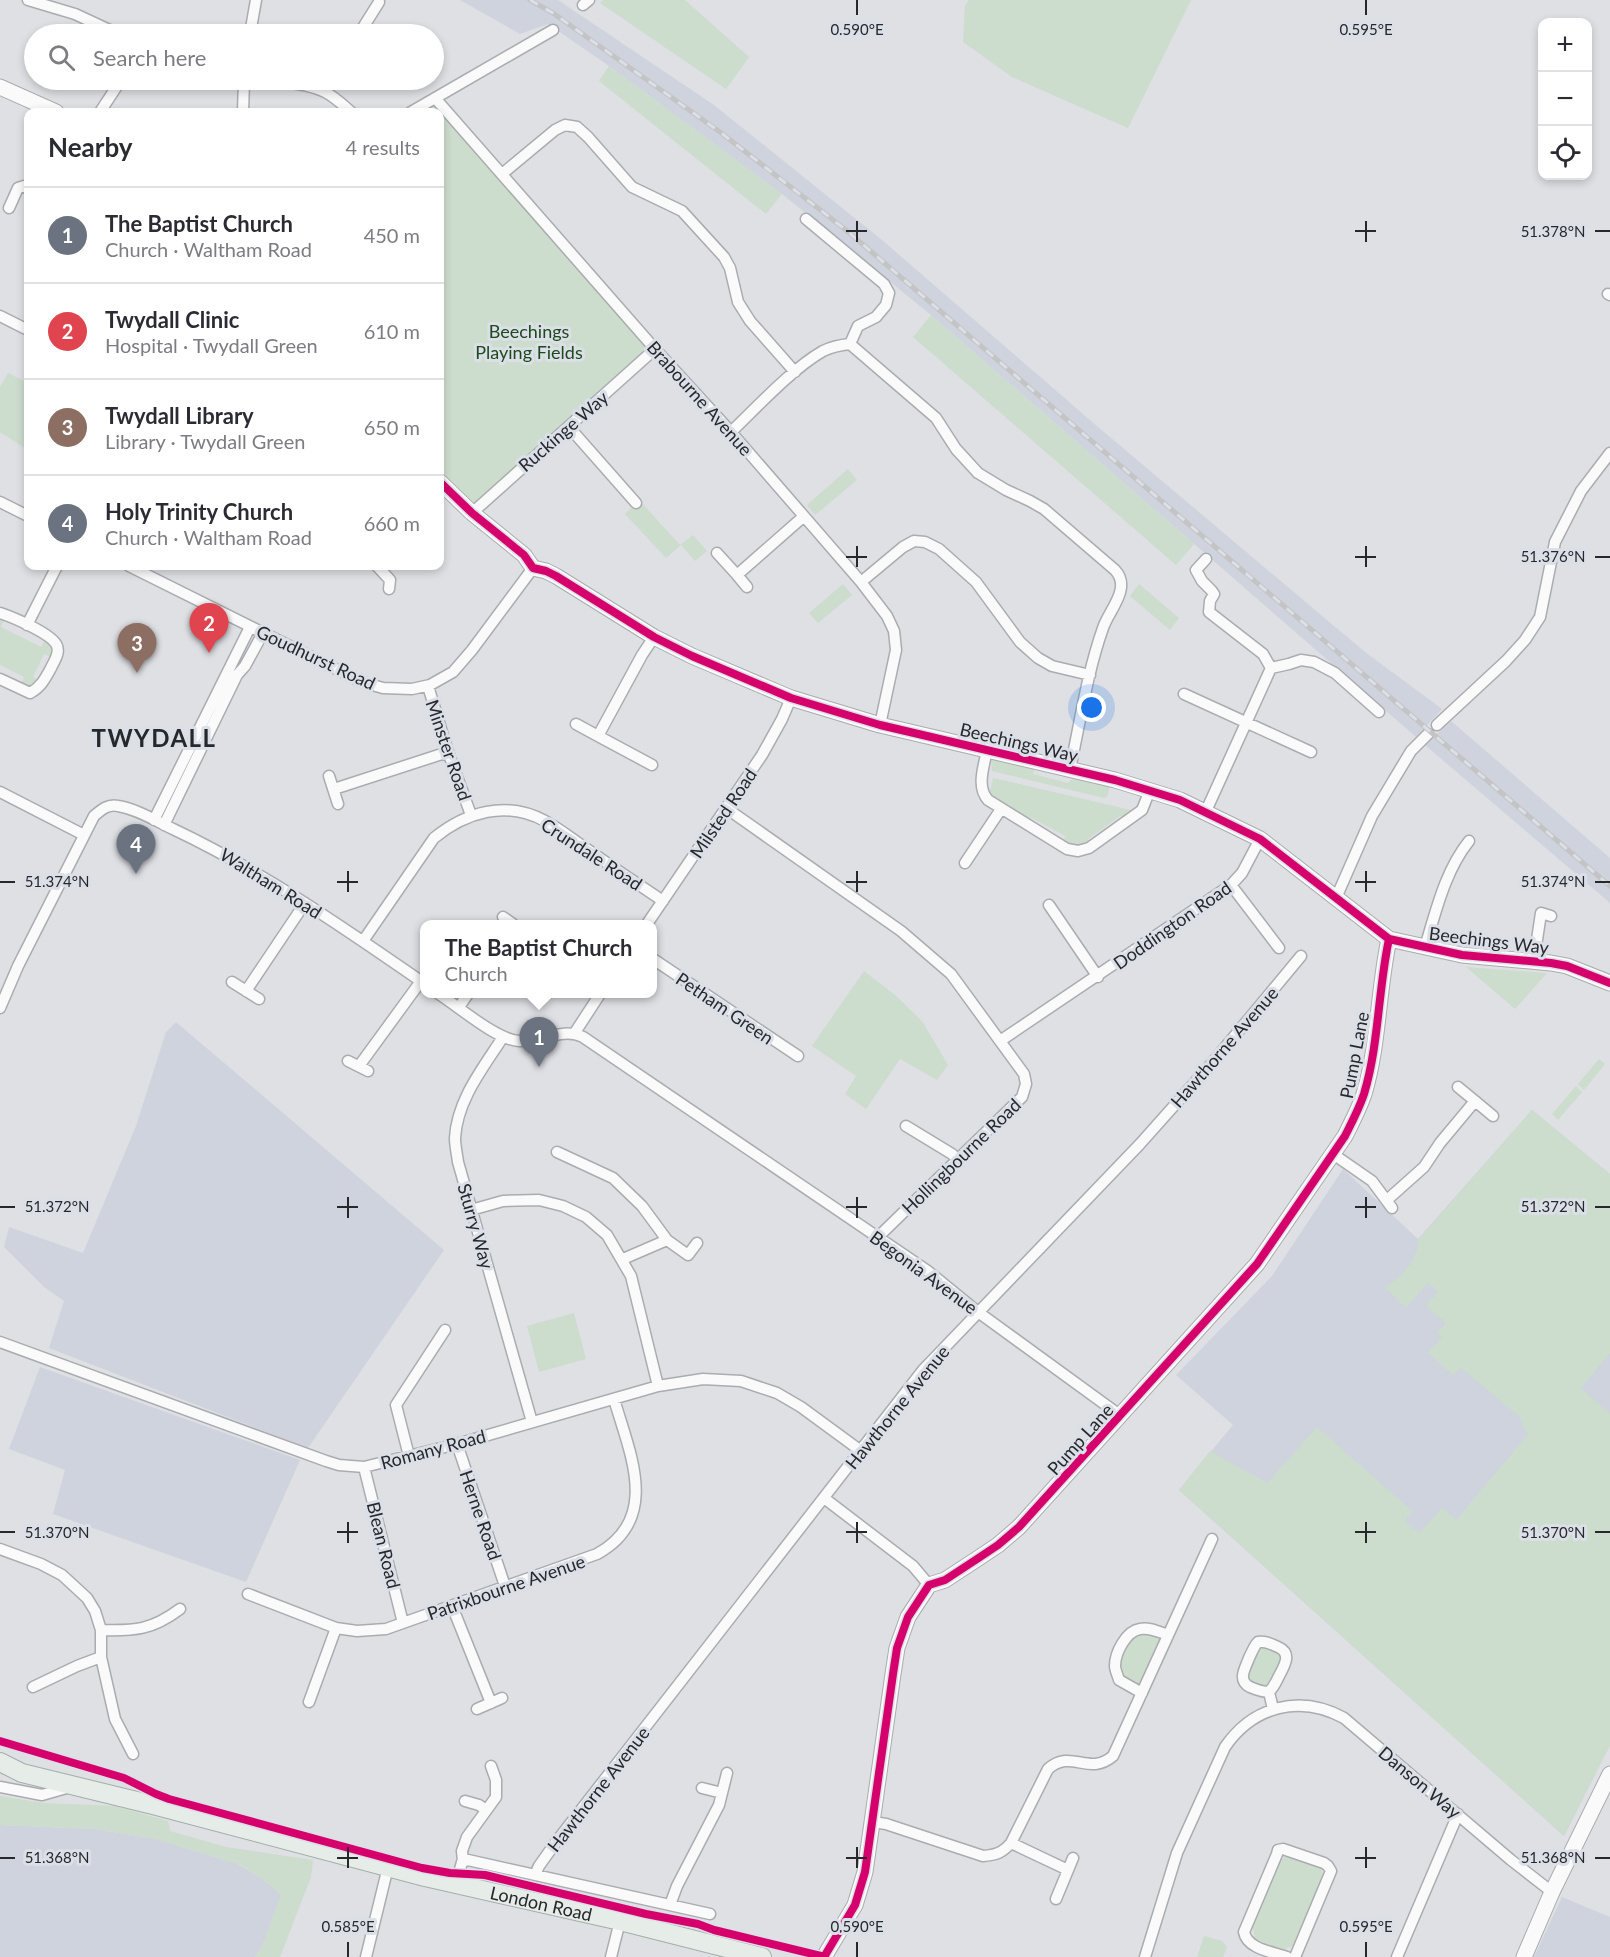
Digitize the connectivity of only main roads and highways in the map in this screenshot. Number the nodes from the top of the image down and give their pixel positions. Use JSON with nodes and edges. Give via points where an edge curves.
{"nodes":[{"id":1,"x":0,"y":1762,"type":"edge"},
{"id":2,"x":22,"y":1773,"type":"junction"},
{"id":3,"x":0,"y":1775,"type":"edge"},
{"id":4,"x":762,"y":1957,"type":"edge"}],
"edges":[{"from":1,"to":2,"type":"main road","name":"London Road"},
{"from":2,"to":3,"type":"main road","name":"London Road"},
{"from":2,"to":4,"type":"main road","name":"London Road"}]}
